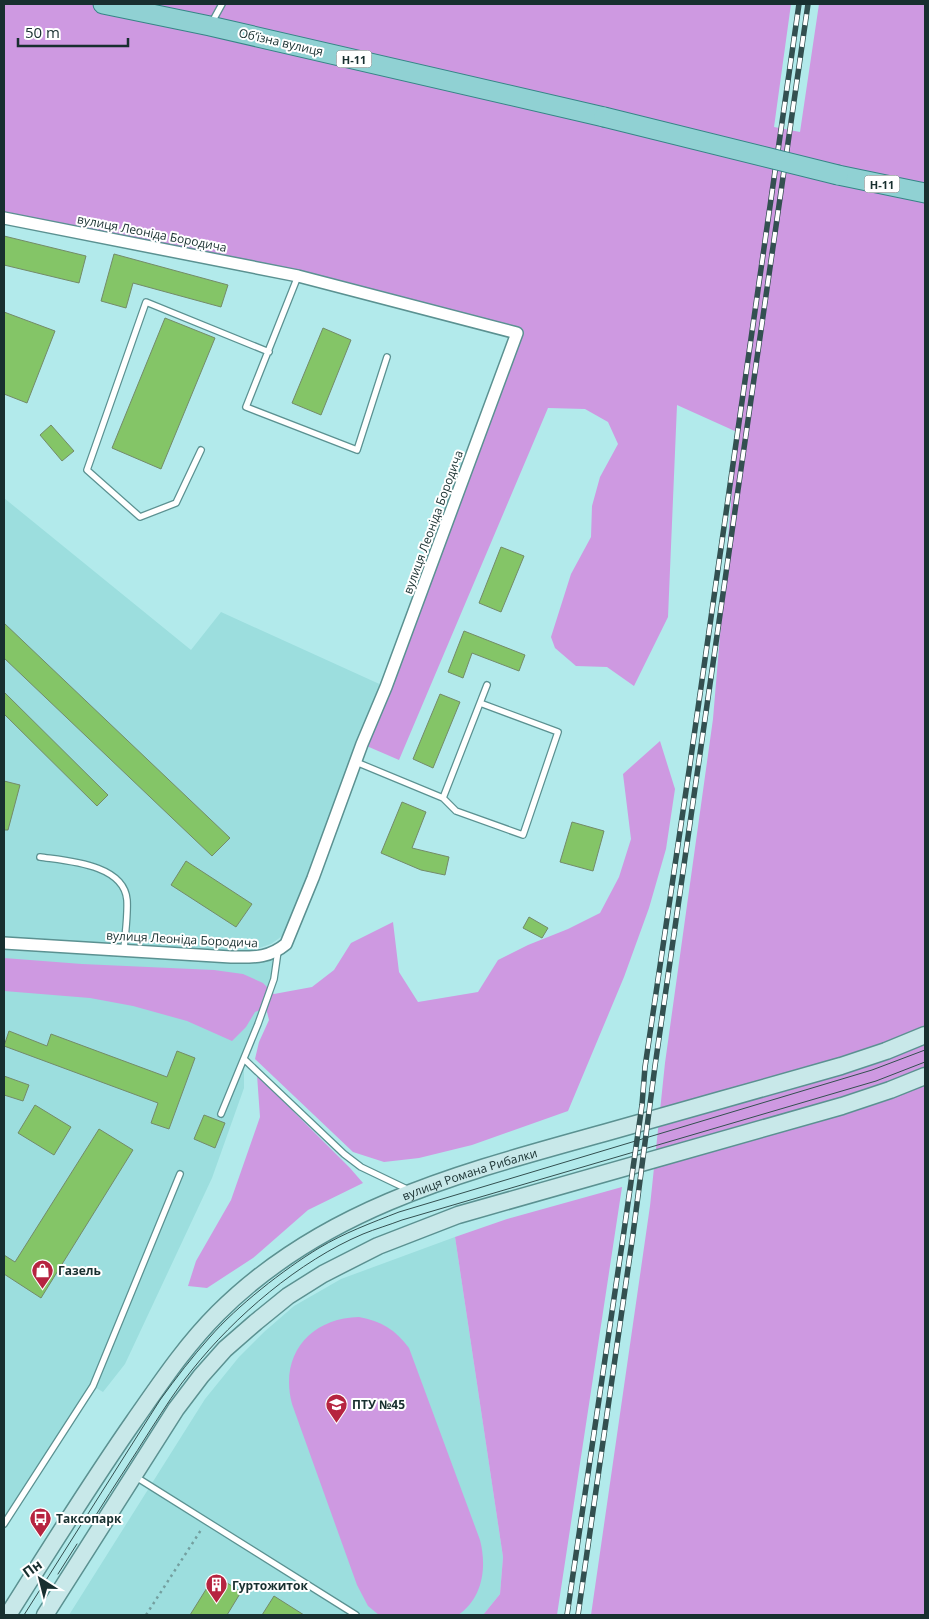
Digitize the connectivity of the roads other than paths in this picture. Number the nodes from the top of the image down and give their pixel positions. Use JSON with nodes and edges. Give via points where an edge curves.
{"nodes":[{"id":1,"x":104,"y":4,"type":"edge"},
{"id":2,"x":222,"y":4,"type":"edge"},
{"id":3,"x":210,"y":26,"type":"junction"},
{"id":4,"x":925,"y":193,"type":"edge"},
{"id":5,"x":4,"y":218,"type":"edge"},
{"id":6,"x":298,"y":276,"type":"junction"},
{"id":7,"x":269,"y":352,"type":"junction"},
{"id":8,"x":387,"y":357,"type":"dead end"},
{"id":9,"x":201,"y":450,"type":"dead end"},
{"id":10,"x":487,"y":685,"type":"dead end"},
{"id":11,"x":480,"y":703,"type":"junction"},
{"id":12,"x":356,"y":762,"type":"junction"},
{"id":13,"x":443,"y":798,"type":"junction"},
{"id":14,"x":40,"y":857,"type":"dead end"},
{"id":15,"x":4,"y":943,"type":"edge"},
{"id":16,"x":124,"y":950,"type":"junction"},
{"id":17,"x":278,"y":951,"type":"junction"},
{"id":18,"x":925,"y":1035,"type":"edge"},
{"id":19,"x":244,"y":1059,"type":"junction"},
{"id":20,"x":925,"y":1076,"type":"edge"},
{"id":21,"x":221,"y":1114,"type":"dead end"},
{"id":22,"x":180,"y":1174,"type":"dead end"},
{"id":23,"x":414,"y":1192,"type":"junction"},
{"id":24,"x":133,"y":1475,"type":"junction"},
{"id":25,"x":4,"y":1524,"type":"edge"},
{"id":26,"x":345,"y":1608,"type":"junction"},
{"id":27,"x":8,"y":1615,"type":"edge"},
{"id":28,"x":45,"y":1615,"type":"edge"},
{"id":29,"x":340,"y":1615,"type":"edge"},
{"id":30,"x":356,"y":1615,"type":"edge"}],
"edges":[{"from":1,"to":3,"type":"main road","name":"Обʼїзна вулиця","number":"Н-11"},
{"from":2,"to":3,"type":"lane"},
{"from":3,"to":4,"type":"main road","name":"Обʼїзна вулиця","number":"Н-11","bridge":true},
{"from":5,"to":6,"type":"street","name":"вулиця Леоніда Бородича"},
{"from":6,"to":7,"type":"lane"},
{"from":6,"to":12,"type":"street","name":"вулиця Леоніда Бородича","via":[[517,333]]},
{"from":7,"to":8,"type":"lane","via":[[246,407],[356,450]]},
{"from":7,"to":9,"type":"lane","via":[[146,302],[87,470],[140,517],[176,503]]},
{"from":10,"to":11,"type":"lane"},
{"from":11,"to":13,"type":"lane"},
{"from":11,"to":13,"type":"lane","via":[[558,732],[523,835],[456,811]]},
{"from":12,"to":13,"type":"lane"},
{"from":12,"to":17,"type":"street","name":"вулиця Леоніда Бородича","via":[[293,930]]},
{"from":14,"to":16,"type":"lane","via":[[99,868],[113,876],[124,889],[127,899]]},
{"from":15,"to":16,"type":"street","name":"вулиця Леоніда Бородича"},
{"from":16,"to":17,"type":"street","name":"вулиця Леоніда Бородича","via":[[231,957],[265,956]]},
{"from":17,"to":19,"type":"lane","via":[[274,979]]},
{"from":18,"to":23,"type":"main road","name":"вулиця Романа Рибалки","via":[[841,1066],[510,1160]]},
{"from":19,"to":21,"type":"lane"},
{"from":19,"to":23,"type":"lane","via":[[344,1154],[361,1167]]},
{"from":20,"to":24,"type":"main road","via":[[842,1106],[458,1215],[350,1258],[288,1296],[225,1349],[176,1408]]},
{"from":22,"to":25,"type":"lane","via":[[93,1386]]},
{"from":23,"to":27,"type":"main road","name":"вулиця Романа Рибалки","via":[[354,1217],[281,1259],[218,1314],[188,1346],[106,1460]]},
{"from":24,"to":26,"type":"lane"},
{"from":24,"to":28,"type":"main road"},
{"from":26,"to":29,"type":"lane"},
{"from":26,"to":30,"type":"lane"}]}
